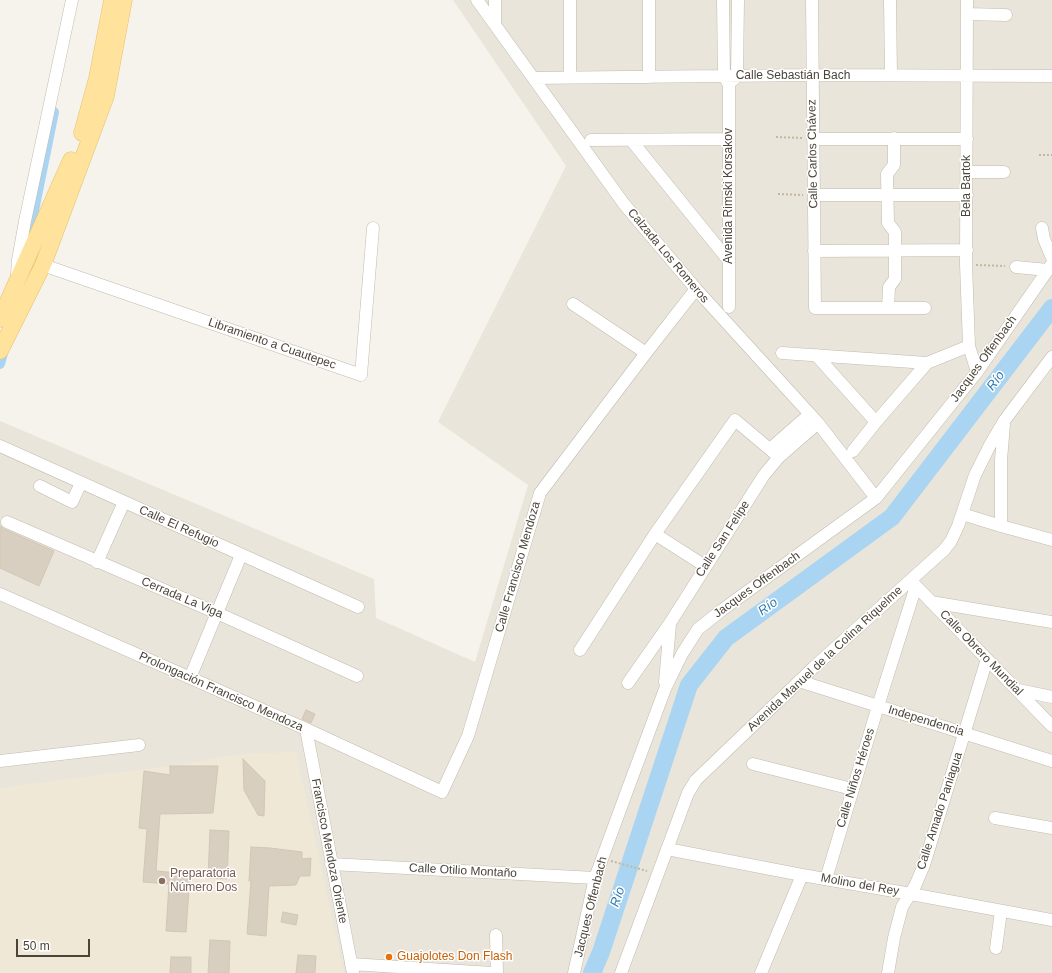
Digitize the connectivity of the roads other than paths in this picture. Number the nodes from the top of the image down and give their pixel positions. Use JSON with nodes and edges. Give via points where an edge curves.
{"nodes":[{"id":1,"x":72,"y":0,"type":"edge"},
{"id":2,"x":112,"y":0,"type":"edge"},
{"id":3,"x":124,"y":0,"type":"edge"},
{"id":4,"x":477,"y":0,"type":"edge"},
{"id":5,"x":495,"y":0,"type":"edge"},
{"id":6,"x":570,"y":0,"type":"edge"},
{"id":7,"x":649,"y":0,"type":"edge"},
{"id":8,"x":723,"y":0,"type":"edge"},
{"id":9,"x":738,"y":0,"type":"edge"},
{"id":10,"x":812,"y":0,"type":"edge"},
{"id":11,"x":890,"y":0,"type":"edge"},
{"id":12,"x":967,"y":0,"type":"edge"},
{"id":13,"x":967,"y":14,"type":"junction"},
{"id":14,"x":1006,"y":15,"type":"dead end"},
{"id":15,"x":495,"y":25,"type":"junction"},
{"id":16,"x":738,"y":30,"type":"junction"},
{"id":17,"x":723,"y":31,"type":"junction"},
{"id":18,"x":812,"y":75,"type":"junction"},
{"id":19,"x":890,"y":75,"type":"junction"},
{"id":20,"x":648,"y":76,"type":"junction"},
{"id":21,"x":737,"y":76,"type":"junction"},
{"id":22,"x":968,"y":76,"type":"junction"},
{"id":23,"x":1052,"y":76,"type":"edge"},
{"id":24,"x":570,"y":77,"type":"junction"},
{"id":25,"x":533,"y":78,"type":"junction"},
{"id":26,"x":726,"y":80,"type":"junction"},
{"id":27,"x":894,"y":138,"type":"junction"},
{"id":28,"x":729,"y":139,"type":"junction"},
{"id":29,"x":812,"y":139,"type":"junction"},
{"id":30,"x":967,"y":139,"type":"junction"},
{"id":31,"x":591,"y":140,"type":"dead end"},
{"id":32,"x":631,"y":140,"type":"junction"},
{"id":33,"x":967,"y":172,"type":"junction"},
{"id":34,"x":1004,"y":172,"type":"dead end"},
{"id":35,"x":967,"y":194,"type":"junction"},
{"id":36,"x":814,"y":195,"type":"junction"},
{"id":37,"x":887,"y":195,"type":"junction"},
{"id":38,"x":373,"y":228,"type":"dead end"},
{"id":39,"x":1042,"y":228,"type":"dead end"},
{"id":40,"x":966,"y":250,"type":"junction"},
{"id":41,"x":814,"y":251,"type":"junction"},
{"id":42,"x":895,"y":251,"type":"junction"},
{"id":43,"x":1052,"y":258,"type":"edge"},
{"id":44,"x":729,"y":261,"type":"junction"},
{"id":45,"x":43,"y":265,"type":"junction"},
{"id":46,"x":1016,"y":267,"type":"road end"},
{"id":47,"x":1051,"y":269,"type":"edge"},
{"id":48,"x":16,"y":286,"type":"junction"},
{"id":49,"x":696,"y":289,"type":"junction"},
{"id":50,"x":573,"y":304,"type":"dead end"},
{"id":51,"x":729,"y":307,"type":"dead end"},
{"id":52,"x":888,"y":308,"type":"junction"},
{"id":53,"x":925,"y":308,"type":"dead end"},
{"id":54,"x":6,"y":312,"type":"edge"},
{"id":55,"x":969,"y":346,"type":"junction"},
{"id":56,"x":0,"y":351,"type":"edge"},
{"id":57,"x":646,"y":353,"type":"junction"},
{"id":58,"x":782,"y":353,"type":"dead end"},
{"id":59,"x":816,"y":355,"type":"junction"},
{"id":60,"x":1052,"y":357,"type":"edge"},
{"id":61,"x":927,"y":363,"type":"junction"},
{"id":62,"x":977,"y":372,"type":"junction"},
{"id":63,"x":814,"y":419,"type":"junction"},
{"id":64,"x":1004,"y":421,"type":"junction"},
{"id":65,"x":876,"y":422,"type":"junction"},
{"id":66,"x":0,"y":446,"type":"edge"},
{"id":67,"x":854,"y":451,"type":"dead end"},
{"id":68,"x":775,"y":453,"type":"junction"},
{"id":69,"x":81,"y":483,"type":"junction"},
{"id":70,"x":40,"y":486,"type":"dead end"},
{"id":71,"x":876,"y":498,"type":"junction"},
{"id":72,"x":124,"y":502,"type":"junction"},
{"id":73,"x":962,"y":514,"type":"junction"},
{"id":74,"x":7,"y":522,"type":"dead end"},
{"id":75,"x":1001,"y":526,"type":"junction"},
{"id":76,"x":655,"y":534,"type":"junction"},
{"id":77,"x":1052,"y":540,"type":"edge"},
{"id":78,"x":241,"y":555,"type":"junction"},
{"id":79,"x":97,"y":562,"type":"junction"},
{"id":80,"x":705,"y":566,"type":"junction"},
{"id":81,"x":913,"y":583,"type":"junction"},
{"id":82,"x":0,"y":594,"type":"edge"},
{"id":83,"x":931,"y":602,"type":"junction"},
{"id":84,"x":358,"y":607,"type":"dead end"},
{"id":85,"x":217,"y":613,"type":"junction"},
{"id":86,"x":1052,"y":622,"type":"edge"},
{"id":87,"x":670,"y":623,"type":"junction"},
{"id":88,"x":580,"y":650,"type":"dead end"},
{"id":89,"x":987,"y":659,"type":"junction"},
{"id":90,"x":357,"y":676,"type":"dead end"},
{"id":91,"x":190,"y":678,"type":"junction"},
{"id":92,"x":799,"y":681,"type":"junction"},
{"id":93,"x":628,"y":683,"type":"dead end"},
{"id":94,"x":665,"y":689,"type":"junction"},
{"id":95,"x":1018,"y":690,"type":"junction"},
{"id":96,"x":1052,"y":697,"type":"edge"},
{"id":97,"x":878,"y":706,"type":"junction"},
{"id":98,"x":1052,"y":726,"type":"edge"},
{"id":99,"x":306,"y":729,"type":"junction"},
{"id":100,"x":965,"y":733,"type":"junction"},
{"id":101,"x":139,"y":746,"type":"dead end"},
{"id":102,"x":0,"y":761,"type":"edge"},
{"id":103,"x":1052,"y":761,"type":"edge"},
{"id":104,"x":753,"y":764,"type":"dead end"},
{"id":105,"x":852,"y":789,"type":"junction"},
{"id":106,"x":442,"y":792,"type":"joint"},
{"id":107,"x":995,"y":818,"type":"dead end"},
{"id":108,"x":1052,"y":828,"type":"edge"},
{"id":109,"x":668,"y":848,"type":"junction"},
{"id":110,"x":331,"y":864,"type":"junction"},
{"id":111,"x":802,"y":875,"type":"junction"},
{"id":112,"x":596,"y":878,"type":"junction"},
{"id":113,"x":826,"y":879,"type":"junction"},
{"id":114,"x":911,"y":894,"type":"junction"},
{"id":115,"x":1001,"y":911,"type":"junction"},
{"id":116,"x":1052,"y":920,"type":"edge"},
{"id":117,"x":496,"y":935,"type":"dead end"},
{"id":118,"x":996,"y":948,"type":"dead end"},
{"id":119,"x":352,"y":969,"type":"edge"},
{"id":120,"x":492,"y":973,"type":"edge"},
{"id":121,"x":496,"y":973,"type":"edge"},
{"id":122,"x":574,"y":973,"type":"edge"},
{"id":123,"x":621,"y":973,"type":"edge"},
{"id":124,"x":760,"y":973,"type":"edge"},
{"id":125,"x":888,"y":973,"type":"edge"}],
"edges":[{"from":1,"to":48,"type":"street","via":[[25,221]]},
{"from":2,"to":48,"type":"main road","via":[[97,78],[84,126]]},
{"from":3,"to":45,"type":"main road","via":[[106,96]]},
{"from":4,"to":15,"type":"street","name":"Calzada Los Romeros"},
{"from":5,"to":15,"type":"street"},
{"from":6,"to":24,"type":"street"},
{"from":7,"to":20,"type":"street"},
{"from":8,"to":17,"type":"street","name":"Avenida Rimski Korsakov"},
{"from":9,"to":16,"type":"street"},
{"from":10,"to":18,"type":"street","name":"Calle Carlos Chávez"},
{"from":11,"to":19,"type":"street"},
{"from":12,"to":13,"type":"street","name":"Bela Bartok"},
{"from":13,"to":14,"type":"street"},
{"from":13,"to":22,"type":"street","name":"Bela Bartok"},
{"from":15,"to":25,"type":"street","name":"Calzada Los Romeros"},
{"from":16,"to":17,"type":"street"},
{"from":16,"to":21,"type":"street"},
{"from":17,"to":26,"type":"street","name":"Avenida Rimski Korsakov"},
{"from":18,"to":19,"type":"street","name":"Calle Sebastián Bach"},
{"from":18,"to":21,"type":"street","name":"Calle Sebastián Bach"},
{"from":18,"to":29,"type":"street","name":"Calle Carlos Chávez"},
{"from":19,"to":22,"type":"street","name":"Calle Sebastián Bach"},
{"from":20,"to":24,"type":"street","name":"Calle Sebastián Bach"},
{"from":20,"to":26,"type":"street","name":"Calle Sebastián Bach"},
{"from":21,"to":26,"type":"street","name":"Calle Sebastián Bach"},
{"from":22,"to":23,"type":"street","name":"Calle Sebastián Bach"},
{"from":22,"to":30,"type":"street","name":"Bela Bartok"},
{"from":24,"to":25,"type":"street","name":"Calle Sebastián Bach"},
{"from":25,"to":49,"type":"street","name":"Calzada Los Romeros","via":[[624,204]]},
{"from":26,"to":28,"type":"street","name":"Avenida Rimski Korsakov"},
{"from":27,"to":29,"type":"street"},
{"from":27,"to":30,"type":"street"},
{"from":27,"to":37,"type":"street","via":[[894,165],[886,174]]},
{"from":28,"to":32,"type":"street"},
{"from":28,"to":44,"type":"street","name":"Avenida Rimski Korsakov"},
{"from":29,"to":36,"type":"street","name":"Calle Carlos Chávez"},
{"from":30,"to":33,"type":"street","name":"Bela Bartok"},
{"from":31,"to":32,"type":"street"},
{"from":32,"to":44,"type":"street"},
{"from":33,"to":34,"type":"street"},
{"from":33,"to":35,"type":"street","name":"Bela Bartok"},
{"from":35,"to":37,"type":"street"},
{"from":35,"to":40,"type":"street","name":"Bela Bartok"},
{"from":36,"to":37,"type":"street"},
{"from":36,"to":41,"type":"street","name":"Calle Carlos Chávez"},
{"from":37,"to":42,"type":"street","via":[[888,223],[895,232]]},
{"from":38,"to":45,"type":"street","name":"Libramiento a Cuautepec","via":[[361,375]]},
{"from":39,"to":43,"type":"street"},
{"from":40,"to":42,"type":"street"},
{"from":40,"to":55,"type":"street","name":"Bela Bartok"},
{"from":41,"to":42,"type":"street"},
{"from":41,"to":52,"type":"street","name":"Calle Carlos Chávez","via":[[815,308]]},
{"from":42,"to":52,"type":"street","via":[[895,279],[889,287]]},
{"from":44,"to":51,"type":"street","name":"Avenida Rimski Korsakov"},
{"from":45,"to":54,"type":"main road"},
{"from":46,"to":47,"type":"street"},
{"from":47,"to":62,"type":"street","name":"Jacques Offenbach"},
{"from":48,"to":54,"type":"main road"},
{"from":49,"to":57,"type":"street","name":"Calle Francisco Mendoza"},
{"from":49,"to":63,"type":"street","name":"Calzada Los Romeros"},
{"from":50,"to":57,"type":"street"},
{"from":52,"to":53,"type":"street"},
{"from":54,"to":56,"type":"main road"},
{"from":55,"to":61,"type":"street"},
{"from":55,"to":62,"type":"street","name":"Bela Bartok"},
{"from":57,"to":106,"type":"street","name":"Calle Francisco Mendoza","via":[[540,493],[468,736]]},
{"from":58,"to":59,"type":"street"},
{"from":59,"to":61,"type":"street"},
{"from":59,"to":65,"type":"street"},
{"from":60,"to":64,"type":"street","name":"Avenida Manuel de la Colina Riquelme"},
{"from":61,"to":65,"type":"street"},
{"from":62,"to":71,"type":"street","name":"Jacques Offenbach"},
{"from":63,"to":68,"type":"street","name":"Calle San Felipe"},
{"from":63,"to":71,"type":"street","name":"Calzada Los Romeros"},
{"from":64,"to":73,"type":"street","name":"Avenida Manuel de la Colina Riquelme","via":[[975,475]]},
{"from":64,"to":75,"type":"street"},
{"from":65,"to":67,"type":"street"},
{"from":66,"to":69,"type":"street","name":"Calle El Refugio"},
{"from":68,"to":76,"type":"street","via":[[735,420]]},
{"from":68,"to":80,"type":"street","name":"Calle San Felipe","via":[[764,475]]},
{"from":69,"to":70,"type":"street","via":[[72,502]]},
{"from":69,"to":72,"type":"street","name":"Calle El Refugio"},
{"from":71,"to":94,"type":"street","name":"Jacques Offenbach","via":[[698,630],[682,654]]},
{"from":72,"to":78,"type":"street","name":"Calle El Refugio"},
{"from":72,"to":79,"type":"street"},
{"from":73,"to":75,"type":"street"},
{"from":73,"to":81,"type":"street","name":"Avenida Manuel de la Colina Riquelme","via":[[951,541]]},
{"from":74,"to":79,"type":"street","name":"Cerrada La Viga"},
{"from":75,"to":77,"type":"street"},
{"from":76,"to":80,"type":"street"},
{"from":76,"to":88,"type":"street"},
{"from":78,"to":84,"type":"street","name":"Calle El Refugio"},
{"from":78,"to":85,"type":"street"},
{"from":79,"to":85,"type":"street","name":"Cerrada La Viga"},
{"from":80,"to":87,"type":"street","name":"Calle San Felipe"},
{"from":81,"to":83,"type":"street","name":"Calle Obrero Mundial"},
{"from":81,"to":92,"type":"street","name":"Avenida Manuel de la Colina Riquelme"},
{"from":81,"to":97,"type":"street","name":"Calle Niños Héroes"},
{"from":82,"to":91,"type":"street","name":"Prolongación Francisco Mendoza"},
{"from":83,"to":86,"type":"street"},
{"from":83,"to":89,"type":"street","name":"Calle Obrero Mundial"},
{"from":85,"to":90,"type":"street","name":"Cerrada La Viga"},
{"from":85,"to":91,"type":"street"},
{"from":87,"to":93,"type":"street","name":"Calle San Felipe"},
{"from":87,"to":94,"type":"street"},
{"from":89,"to":95,"type":"street","name":"Calle Obrero Mundial"},
{"from":89,"to":100,"type":"street","name":"Calle Amado Paniagua"},
{"from":91,"to":99,"type":"street","name":"Prolongación Francisco Mendoza"},
{"from":92,"to":97,"type":"street","name":"Independencia"},
{"from":92,"to":109,"type":"street","name":"Avenida Manuel de la Colina Riquelme","via":[[696,780],[688,793]]},
{"from":94,"to":112,"type":"street","name":"Jacques Offenbach"},
{"from":95,"to":96,"type":"street"},
{"from":95,"to":98,"type":"street","name":"Calle Obrero Mundial"},
{"from":97,"to":100,"type":"street","name":"Independencia"},
{"from":97,"to":105,"type":"street","name":"Calle Niños Héroes"},
{"from":99,"to":106,"type":"street","name":"Prolongación Francisco Mendoza"},
{"from":99,"to":110,"type":"street","name":"Francisco Mendoza Oriente"},
{"from":100,"to":103,"type":"street","name":"Independencia"},
{"from":100,"to":114,"type":"street","name":"Calle Amado Paniagua","via":[[924,865]]},
{"from":101,"to":102,"type":"street"},
{"from":104,"to":105,"type":"street"},
{"from":105,"to":113,"type":"street","name":"Calle Niños Héroes"},
{"from":107,"to":108,"type":"street"},
{"from":109,"to":111,"type":"street","name":"Molino del Rey"},
{"from":109,"to":123,"type":"street","name":"Avenida Manuel de la Colina Riquelme"},
{"from":110,"to":112,"type":"street","name":"Calle Otilio Montaño"},
{"from":110,"to":119,"type":"street","name":"Francisco Mendoza Oriente"},
{"from":111,"to":113,"type":"street","name":"Molino del Rey"},
{"from":111,"to":124,"type":"street"},
{"from":112,"to":122,"type":"street","name":"Jacques Offenbach"},
{"from":113,"to":114,"type":"street","name":"Molino del Rey"},
{"from":114,"to":115,"type":"street","name":"Molino del Rey"},
{"from":114,"to":125,"type":"street","name":"Calle Amado Paniagua","via":[[902,907]]},
{"from":115,"to":116,"type":"street","name":"Molino del Rey"},
{"from":115,"to":118,"type":"street"},
{"from":117,"to":121,"type":"street"},
{"from":119,"to":120,"type":"street"}]}
